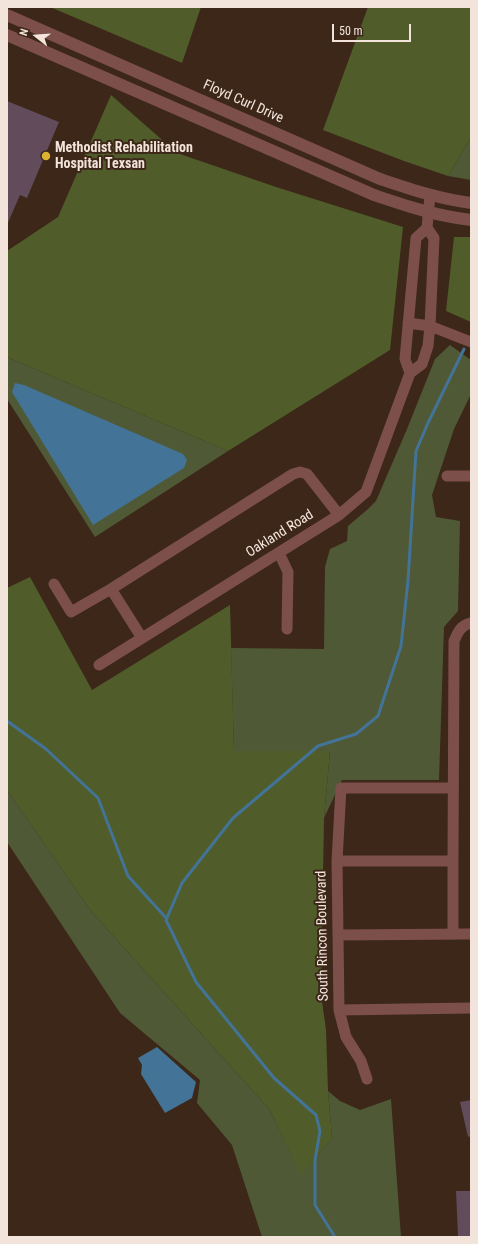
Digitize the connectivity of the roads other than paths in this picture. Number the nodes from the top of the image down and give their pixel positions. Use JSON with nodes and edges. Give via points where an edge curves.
{"nodes":[{"id":1,"x":7,"y":15,"type":"edge"},
{"id":2,"x":7,"y":34,"type":"edge"},
{"id":3,"x":430,"y":195,"type":"junction"},
{"id":4,"x":471,"y":203,"type":"edge"},
{"id":5,"x":428,"y":213,"type":"junction"},
{"id":6,"x":471,"y":220,"type":"edge"},
{"id":7,"x":426,"y":228,"type":"junction"},
{"id":8,"x":408,"y":323,"type":"junction"},
{"id":9,"x":430,"y":326,"type":"junction"},
{"id":10,"x":471,"y":342,"type":"edge"},
{"id":11,"x":410,"y":373,"type":"junction"},
{"id":12,"x":447,"y":476,"type":"dead end"},
{"id":13,"x":471,"y":476,"type":"edge"},
{"id":14,"x":339,"y":515,"type":"junction"},
{"id":15,"x":279,"y":553,"type":"junction"},
{"id":16,"x":54,"y":584,"type":"dead end"},
{"id":17,"x":111,"y":589,"type":"junction"},
{"id":18,"x":471,"y":623,"type":"edge"},
{"id":19,"x":287,"y":629,"type":"dead end"},
{"id":20,"x":142,"y":638,"type":"junction"},
{"id":21,"x":99,"y":665,"type":"dead end"},
{"id":22,"x":453,"y":788,"type":"junction"},
{"id":23,"x":336,"y":861,"type":"junction"},
{"id":24,"x":453,"y":861,"type":"junction"},
{"id":25,"x":453,"y":934,"type":"junction"},
{"id":26,"x":471,"y":934,"type":"edge"},
{"id":27,"x":338,"y":935,"type":"junction"},
{"id":28,"x":471,"y":1008,"type":"edge"},
{"id":29,"x":338,"y":1010,"type":"junction"},
{"id":30,"x":367,"y":1079,"type":"dead end"}],
"edges":[{"from":1,"to":3,"type":"street","name":"Floyd Curl Drive","via":[[380,179]]},
{"from":2,"to":5,"type":"street","via":[[374,195]]},
{"from":3,"to":4,"type":"street","name":"Floyd Curl Drive"},
{"from":3,"to":5,"type":"street"},
{"from":5,"to":6,"type":"street"},
{"from":5,"to":7,"type":"street"},
{"from":7,"to":8,"type":"street","via":[[416,238]]},
{"from":7,"to":9,"type":"street","name":"Oakland Road","via":[[434,238]]},
{"from":8,"to":9,"type":"street"},
{"from":8,"to":11,"type":"street","via":[[405,359]]},
{"from":9,"to":10,"type":"street"},
{"from":9,"to":11,"type":"street","name":"Oakland Road","via":[[428,346],[422,364]]},
{"from":11,"to":14,"type":"street","name":"Oakland Road","via":[[366,492]]},
{"from":12,"to":13,"type":"street"},
{"from":14,"to":15,"type":"street","name":"Oakland Road"},
{"from":14,"to":17,"type":"street","via":[[307,474],[293,474]]},
{"from":15,"to":19,"type":"street","via":[[288,572]]},
{"from":15,"to":20,"type":"street","name":"Oakland Road"},
{"from":16,"to":17,"type":"street","via":[[71,612]]},
{"from":17,"to":20,"type":"street"},
{"from":18,"to":22,"type":"street","via":[[459,630],[454,641]]},
{"from":20,"to":21,"type":"street","name":"Oakland Road"},
{"from":22,"to":23,"type":"street","name":"South Rincon Boulevard","via":[[341,788]]},
{"from":22,"to":24,"type":"street"},
{"from":23,"to":24,"type":"street"},
{"from":23,"to":27,"type":"street","name":"South Rincon Boulevard"},
{"from":24,"to":25,"type":"street"},
{"from":25,"to":26,"type":"street"},
{"from":25,"to":27,"type":"street"},
{"from":27,"to":29,"type":"street","name":"South Rincon Boulevard"},
{"from":28,"to":29,"type":"street"},
{"from":29,"to":30,"type":"street","name":"South Rincon Boulevard","via":[[346,1037],[361,1061]]}]}
